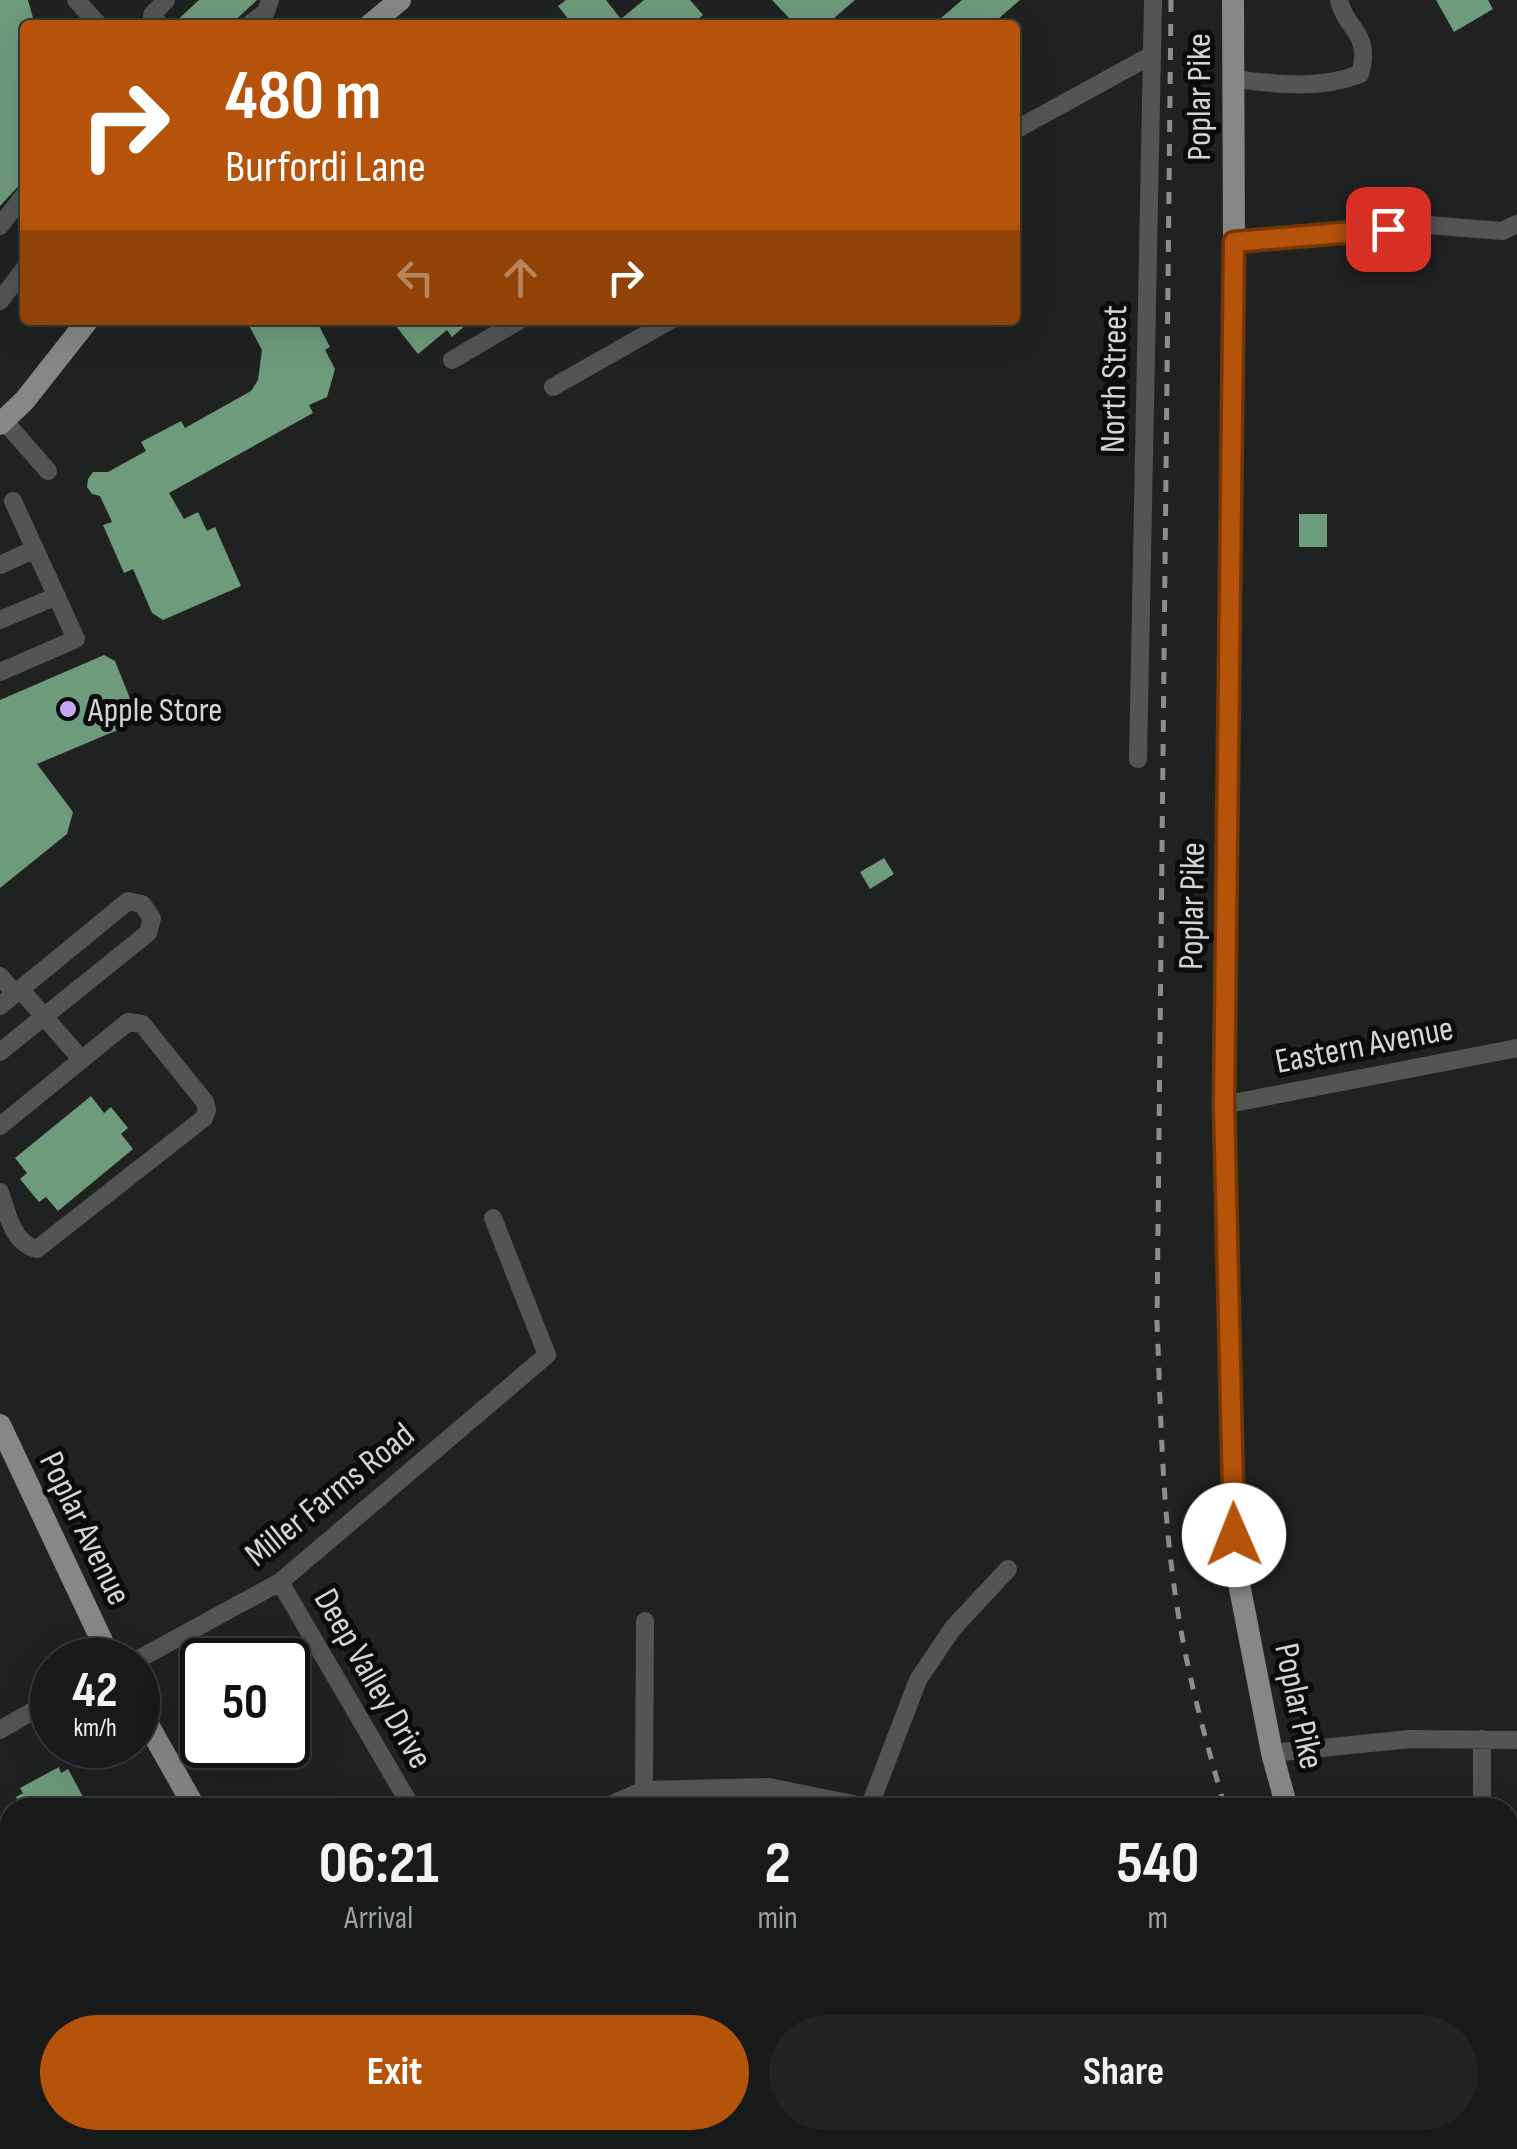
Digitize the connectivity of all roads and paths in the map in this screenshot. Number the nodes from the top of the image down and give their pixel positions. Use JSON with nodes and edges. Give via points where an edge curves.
{"nodes":[{"id":1,"x":76,"y":0,"type":"edge"},
{"id":2,"x":166,"y":0,"type":"edge"},
{"id":3,"x":270,"y":0,"type":"edge"},
{"id":4,"x":400,"y":0,"type":"edge"},
{"id":5,"x":1153,"y":0,"type":"edge"},
{"id":6,"x":1232,"y":0,"type":"edge"},
{"id":7,"x":1339,"y":0,"type":"edge"},
{"id":8,"x":94,"y":20,"type":"edge"},
{"id":9,"x":156,"y":20,"type":"edge"},
{"id":10,"x":256,"y":20,"type":"edge"},
{"id":11,"x":376,"y":20,"type":"edge"},
{"id":12,"x":1152,"y":55,"type":"junction"},
{"id":13,"x":1233,"y":79,"type":"junction"},
{"id":14,"x":1020,"y":127,"type":"edge"},
{"id":15,"x":20,"y":200,"type":"edge"},
{"id":16,"x":1517,"y":224,"type":"edge"},
{"id":17,"x":0,"y":226,"type":"edge"},
{"id":18,"x":1234,"y":242,"type":"junction"},
{"id":19,"x":20,"y":275,"type":"edge"},
{"id":20,"x":0,"y":301,"type":"edge"},
{"id":21,"x":84,"y":325,"type":"edge"},
{"id":22,"x":511,"y":325,"type":"edge"},
{"id":23,"x":663,"y":325,"type":"edge"},
{"id":24,"x":452,"y":360,"type":"dead end"},
{"id":25,"x":553,"y":387,"type":"dead end"},
{"id":26,"x":2,"y":422,"type":"edge"},
{"id":27,"x":48,"y":471,"type":"dead end"},
{"id":28,"x":14,"y":501,"type":"dead end"},
{"id":29,"x":35,"y":549,"type":"junction"},
{"id":30,"x":0,"y":565,"type":"edge"},
{"id":31,"x":56,"y":596,"type":"junction"},
{"id":32,"x":0,"y":620,"type":"edge"},
{"id":33,"x":0,"y":672,"type":"edge"},
{"id":34,"x":1138,"y":758,"type":"dead end"},
{"id":35,"x":0,"y":976,"type":"edge"},
{"id":36,"x":12,"y":996,"type":"edge"},
{"id":37,"x":43,"y":1016,"type":"junction"},
{"id":38,"x":1517,"y":1048,"type":"edge"},
{"id":39,"x":0,"y":1052,"type":"edge"},
{"id":40,"x":81,"y":1059,"type":"junction"},
{"id":41,"x":1224,"y":1105,"type":"junction"},
{"id":42,"x":0,"y":1126,"type":"edge"},
{"id":43,"x":0,"y":1192,"type":"edge"},
{"id":44,"x":493,"y":1218,"type":"dead end"},
{"id":45,"x":0,"y":1425,"type":"edge"},
{"id":46,"x":1008,"y":1569,"type":"dead end"},
{"id":47,"x":280,"y":1582,"type":"junction"},
{"id":48,"x":645,"y":1621,"type":"dead end"},
{"id":49,"x":101,"y":1638,"type":"edge"},
{"id":50,"x":160,"y":1647,"type":"edge"},
{"id":51,"x":30,"y":1713,"type":"edge"},
{"id":52,"x":0,"y":1730,"type":"edge"},
{"id":53,"x":1482,"y":1739,"type":"junction"},
{"id":54,"x":1517,"y":1740,"type":"edge"},
{"id":55,"x":160,"y":1746,"type":"edge"},
{"id":56,"x":1272,"y":1753,"type":"junction"},
{"id":57,"x":644,"y":1790,"type":"junction"},
{"id":58,"x":189,"y":1798,"type":"edge"},
{"id":59,"x":406,"y":1798,"type":"edge"},
{"id":60,"x":626,"y":1798,"type":"edge"},
{"id":61,"x":826,"y":1798,"type":"edge"},
{"id":62,"x":874,"y":1798,"type":"edge"},
{"id":63,"x":1284,"y":1798,"type":"edge"},
{"id":64,"x":1482,"y":1798,"type":"edge"}],
"edges":[{"from":1,"to":8,"type":"street"},
{"from":2,"to":9,"type":"street","via":[[152,15]]},
{"from":3,"to":10,"type":"street"},
{"from":4,"to":11,"type":"main road"},
{"from":5,"to":12,"type":"street","name":"North Street"},
{"from":6,"to":13,"type":"main road","name":"Poplar Pike"},
{"from":7,"to":13,"type":"street","via":[[1358,32],[1360,74],[1336,84]]},
{"from":12,"to":14,"type":"street"},
{"from":12,"to":34,"type":"street","name":"North Street"},
{"from":13,"to":18,"type":"main road","name":"Poplar Pike"},
{"from":15,"to":17,"type":"street"},
{"from":16,"to":18,"type":"street","via":[[1502,231],[1426,225]]},
{"from":18,"to":41,"type":"main road","name":"Poplar Pike"},
{"from":19,"to":20,"type":"street"},
{"from":21,"to":26,"type":"main road"},
{"from":22,"to":24,"type":"street"},
{"from":23,"to":25,"type":"street"},
{"from":26,"to":27,"type":"street"},
{"from":28,"to":29,"type":"street"},
{"from":29,"to":30,"type":"street"},
{"from":29,"to":31,"type":"street"},
{"from":31,"to":32,"type":"street"},
{"from":31,"to":33,"type":"street","via":[[76,639]]},
{"from":35,"to":36,"type":"street"},
{"from":36,"to":37,"type":"street"},
{"from":36,"to":37,"type":"street","via":[[128,901],[142,904],[152,918],[148,933]]},
{"from":37,"to":39,"type":"street"},
{"from":37,"to":40,"type":"street"},
{"from":38,"to":41,"type":"street","name":"Eastern Avenue"},
{"from":40,"to":42,"type":"street"},
{"from":40,"to":43,"type":"street","via":[[128,1022],[142,1024],[205,1102],[204,1118],[38,1249],[18,1238]]},
{"from":41,"to":56,"type":"main road","name":"Poplar Pike","via":[[1235,1563]]},
{"from":44,"to":47,"type":"street","name":"Miller Farms Road","via":[[547,1356]]},
{"from":45,"to":49,"type":"main road","name":"Poplar Avenue"},
{"from":46,"to":62,"type":"street","via":[[953,1628],[918,1680]]},
{"from":47,"to":50,"type":"street","name":"Miller Farms Road"},
{"from":47,"to":59,"type":"street","name":"Deep Valley Drive"},
{"from":48,"to":57,"type":"street"},
{"from":51,"to":52,"type":"street"},
{"from":53,"to":54,"type":"street"},
{"from":53,"to":56,"type":"street"},
{"from":53,"to":64,"type":"street"},
{"from":55,"to":58,"type":"main road"},
{"from":56,"to":63,"type":"main road","name":"Poplar Pike"},
{"from":57,"to":60,"type":"street"},
{"from":57,"to":61,"type":"street","via":[[770,1788]]}]}
